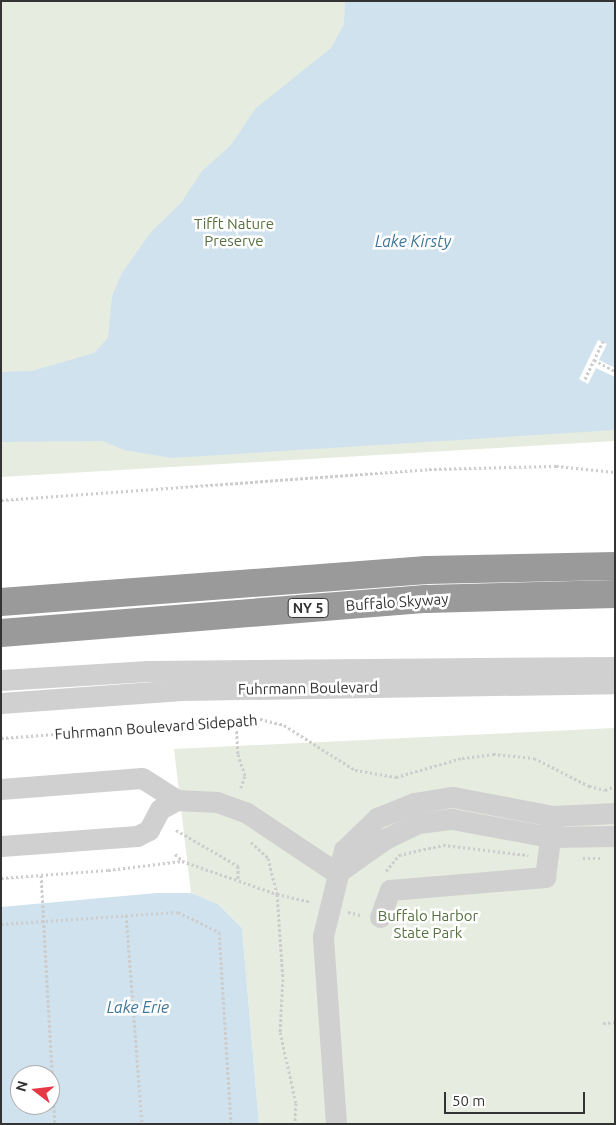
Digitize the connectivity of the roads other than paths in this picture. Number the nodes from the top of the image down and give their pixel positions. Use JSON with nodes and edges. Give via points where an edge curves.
{"nodes":[{"id":1,"x":615,"y":566,"type":"edge"},
{"id":2,"x":615,"y":594,"type":"edge"},
{"id":3,"x":1,"y":602,"type":"edge"},
{"id":4,"x":1,"y":633,"type":"edge"},
{"id":5,"x":615,"y":667,"type":"edge"},
{"id":6,"x":1,"y":680,"type":"edge"},
{"id":7,"x":615,"y":683,"type":"edge"},
{"id":8,"x":1,"y":703,"type":"edge"},
{"id":9,"x":1,"y":789,"type":"edge"},
{"id":10,"x":177,"y":800,"type":"junction"},
{"id":11,"x":615,"y":812,"type":"edge"},
{"id":12,"x":552,"y":827,"type":"junction"},
{"id":13,"x":615,"y":836,"type":"edge"},
{"id":14,"x":1,"y":846,"type":"edge"},
{"id":15,"x":337,"y":873,"type":"junction"},
{"id":16,"x":380,"y":917,"type":"dead end"},
{"id":17,"x":336,"y":1124,"type":"edge"}],
"edges":[{"from":1,"to":3,"type":"highway","name":"Buffalo Skyway","number":"NY 5","via":[[427,570]]},
{"from":2,"to":4,"type":"highway","name":"Buffalo Skyway","number":"NY 5","via":[[426,599]]},
{"from":5,"to":6,"type":"street","name":"Fuhrmann Boulevard","via":[[148,671]]},
{"from":7,"to":8,"type":"street","name":"Fuhrmann Boulevard","via":[[182,690]]},
{"from":9,"to":10,"type":"street","via":[[142,778]]},
{"from":10,"to":14,"type":"street","via":[[160,809],[149,830],[137,836]]},
{"from":10,"to":15,"type":"street","via":[[217,802],[247,813]]},
{"from":11,"to":12,"type":"street"},
{"from":12,"to":13,"type":"street"},
{"from":12,"to":15,"type":"street","via":[[453,797],[414,803],[377,818],[344,850]]},
{"from":12,"to":16,"type":"street","via":[[545,877],[390,890]]},
{"from":15,"to":17,"type":"street","via":[[323,936]]}]}
